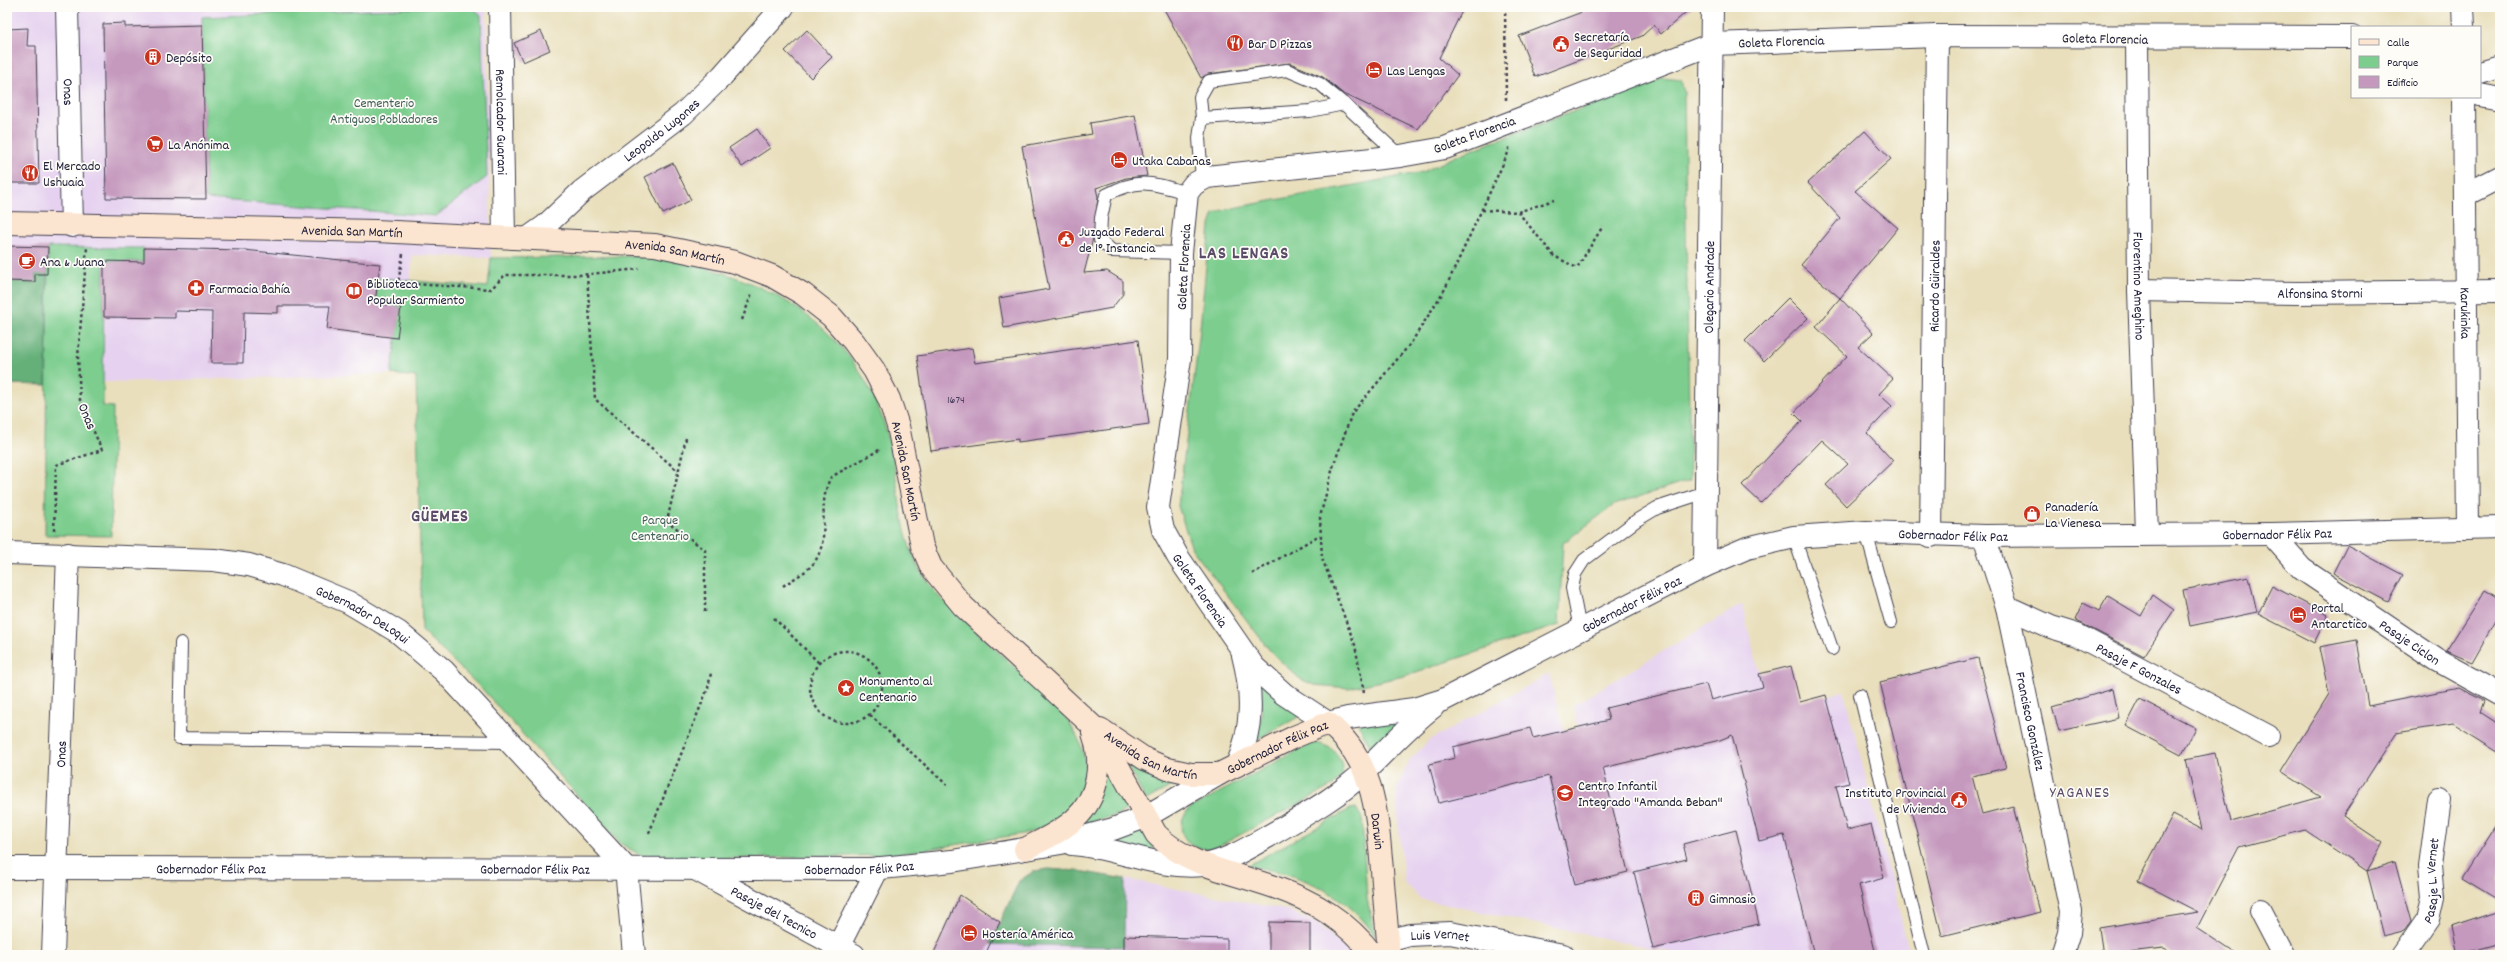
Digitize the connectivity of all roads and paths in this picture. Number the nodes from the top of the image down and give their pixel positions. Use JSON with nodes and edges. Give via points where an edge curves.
{"nodes":[{"id":1,"x":67,"y":7,"type":"edge"},
{"id":2,"x":500,"y":7,"type":"edge"},
{"id":3,"x":783,"y":7,"type":"edge"},
{"id":4,"x":1505,"y":7,"type":"edge"},
{"id":5,"x":1712,"y":7,"type":"edge"},
{"id":6,"x":2463,"y":7,"type":"edge"},
{"id":7,"x":2464,"y":26,"type":"edge"},
{"id":8,"x":1937,"y":36,"type":"junction"},
{"id":9,"x":2351,"y":37,"type":"edge"},
{"id":10,"x":2137,"y":38,"type":"junction"},
{"id":11,"x":1712,"y":44,"type":"junction"},
{"id":12,"x":2500,"y":67,"type":"edge"},
{"id":13,"x":2481,"y":72,"type":"edge"},
{"id":14,"x":2481,"y":95,"type":"edge"},
{"id":15,"x":2464,"y":98,"type":"edge"},
{"id":16,"x":2500,"y":99,"type":"edge"},
{"id":17,"x":1344,"y":104,"type":"junction"},
{"id":18,"x":1202,"y":118,"type":"junction"},
{"id":19,"x":1506,"y":122,"type":"junction"},
{"id":20,"x":1400,"y":156,"type":"junction"},
{"id":21,"x":2500,"y":177,"type":"edge"},
{"id":22,"x":1195,"y":187,"type":"junction"},
{"id":23,"x":2465,"y":195,"type":"junction"},
{"id":24,"x":1554,"y":200,"type":"dead end"},
{"id":25,"x":1482,"y":210,"type":"junction"},
{"id":26,"x":1518,"y":212,"type":"junction"},
{"id":27,"x":7,"y":223,"type":"edge"},
{"id":28,"x":72,"y":226,"type":"junction"},
{"id":29,"x":1603,"y":226,"type":"dead end"},
{"id":30,"x":404,"y":232,"type":"junction"},
{"id":31,"x":504,"y":237,"type":"junction"},
{"id":32,"x":528,"y":238,"type":"junction"},
{"id":33,"x":87,"y":245,"type":"dead end"},
{"id":34,"x":1181,"y":253,"type":"junction"},
{"id":35,"x":644,"y":269,"type":"dead end"},
{"id":36,"x":587,"y":275,"type":"junction"},
{"id":37,"x":747,"y":289,"type":"dead end"},
{"id":38,"x":2139,"y":290,"type":"junction"},
{"id":39,"x":2466,"y":291,"type":"junction"},
{"id":40,"x":2500,"y":291,"type":"edge"},
{"id":41,"x":742,"y":320,"type":"dead end"},
{"id":42,"x":686,"y":438,"type":"dead end"},
{"id":43,"x":883,"y":448,"type":"dead end"},
{"id":44,"x":678,"y":471,"type":"junction"},
{"id":45,"x":1706,"y":492,"type":"junction"},
{"id":46,"x":2500,"y":528,"type":"edge"},
{"id":47,"x":2468,"y":529,"type":"junction"},
{"id":48,"x":1866,"y":532,"type":"junction"},
{"id":49,"x":2147,"y":534,"type":"junction"},
{"id":50,"x":2271,"y":534,"type":"junction"},
{"id":51,"x":1321,"y":535,"type":"junction"},
{"id":52,"x":1931,"y":536,"type":"junction"},
{"id":53,"x":1984,"y":536,"type":"junction"},
{"id":54,"x":1794,"y":537,"type":"junction"},
{"id":55,"x":7,"y":553,"type":"edge"},
{"id":56,"x":60,"y":554,"type":"junction"},
{"id":57,"x":1705,"y":566,"type":"junction"},
{"id":58,"x":1252,"y":574,"type":"dead end"},
{"id":59,"x":783,"y":586,"type":"dead end"},
{"id":60,"x":2007,"y":607,"type":"junction"},
{"id":61,"x":705,"y":612,"type":"dead end"},
{"id":62,"x":774,"y":618,"type":"dead end"},
{"id":63,"x":1891,"y":622,"type":"dead end"},
{"id":64,"x":1580,"y":630,"type":"junction"},
{"id":65,"x":181,"y":643,"type":"dead end"},
{"id":66,"x":1832,"y":649,"type":"dead end"},
{"id":67,"x":1242,"y":652,"type":"junction"},
{"id":68,"x":819,"y":662,"type":"junction"},
{"id":69,"x":711,"y":673,"type":"dead end"},
{"id":70,"x":1860,"y":695,"type":"dead end"},
{"id":71,"x":2500,"y":696,"type":"edge"},
{"id":72,"x":1443,"y":700,"type":"junction"},
{"id":73,"x":870,"y":715,"type":"junction"},
{"id":74,"x":1364,"y":716,"type":"junction"},
{"id":75,"x":1088,"y":721,"type":"junction"},
{"id":76,"x":1328,"y":723,"type":"junction"},
{"id":77,"x":2268,"y":736,"type":"dead end"},
{"id":78,"x":509,"y":742,"type":"junction"},
{"id":79,"x":1228,"y":770,"type":"junction"},
{"id":80,"x":1365,"y":772,"type":"junction"},
{"id":81,"x":947,"y":785,"type":"dead end"},
{"id":82,"x":2439,"y":799,"type":"dead end"},
{"id":83,"x":1145,"y":817,"type":"junction"},
{"id":84,"x":649,"y":833,"type":"dead end"},
{"id":85,"x":1061,"y":843,"type":"junction"},
{"id":86,"x":1025,"y":849,"type":"junction"},
{"id":87,"x":1204,"y":865,"type":"junction"},
{"id":88,"x":55,"y":866,"type":"junction"},
{"id":89,"x":7,"y":868,"type":"edge"},
{"id":90,"x":626,"y":868,"type":"junction"},
{"id":91,"x":695,"y":868,"type":"junction"},
{"id":92,"x":878,"y":868,"type":"junction"},
{"id":93,"x":2260,"y":911,"type":"dead end"},
{"id":94,"x":1383,"y":950,"type":"edge"},
{"id":95,"x":842,"y":952,"type":"edge"},
{"id":96,"x":53,"y":955,"type":"edge"},
{"id":97,"x":634,"y":955,"type":"edge"},
{"id":98,"x":1563,"y":955,"type":"edge"},
{"id":99,"x":1924,"y":955,"type":"edge"},
{"id":100,"x":2062,"y":955,"type":"edge"},
{"id":101,"x":2283,"y":955,"type":"edge"},
{"id":102,"x":2403,"y":955,"type":"edge"}],
"edges":[{"from":1,"to":28,"type":"street","name":"Onas"},
{"from":2,"to":31,"type":"street","name":"Remolcador Guarani"},
{"from":3,"to":32,"type":"street","name":"Leopoldo Lugones","via":[[722,76],[683,114],[582,191],[545,226]]},
{"from":4,"to":19,"type":"path"},
{"from":5,"to":11,"type":"street","name":"Olegario Andrade"},
{"from":6,"to":7,"type":"street"},
{"from":8,"to":10,"type":"street","name":"Goleta Florencia"},
{"from":8,"to":11,"type":"street","name":"Goleta Florencia"},
{"from":8,"to":52,"type":"street","name":"Ricardo Güiraldes"},
{"from":9,"to":10,"type":"street","name":"Goleta Florencia"},
{"from":10,"to":38,"type":"street","name":"Florentino Ameghino"},
{"from":11,"to":19,"type":"street","name":"Goleta Florencia"},
{"from":11,"to":45,"type":"street","name":"Olegario Andrade"},
{"from":12,"to":13,"type":"street"},
{"from":14,"to":16,"type":"street"},
{"from":15,"to":23,"type":"street","name":"Karukinka"},
{"from":17,"to":18,"type":"lane","via":[[1310,111]]},
{"from":17,"to":18,"type":"lane","via":[[1320,84],[1287,70],[1208,81],[1200,97]]},
{"from":17,"to":20,"type":"lane"},
{"from":18,"to":22,"type":"lane"},
{"from":19,"to":20,"type":"street","name":"Goleta Florencia","via":[[1445,148]]},
{"from":19,"to":25,"type":"path","via":[[1509,151]]},
{"from":20,"to":22,"type":"street","name":"Goleta Florencia","via":[[1208,178]]},
{"from":21,"to":23,"type":"street"},
{"from":22,"to":34,"type":"street","name":"Goleta Florencia"},
{"from":22,"to":34,"type":"lane","via":[[1153,183],[1127,184],[1106,195],[1101,218],[1100,240],[1112,251]]},
{"from":23,"to":39,"type":"street","name":"Karukinka"},
{"from":24,"to":26,"type":"path"},
{"from":25,"to":26,"type":"path"},
{"from":25,"to":51,"type":"path","via":[[1445,289],[1411,343],[1352,413],[1333,467],[1320,517]]},
{"from":26,"to":29,"type":"path","via":[[1554,256],[1577,268]]},
{"from":27,"to":28,"type":"main road","name":"Avenida San Martín"},
{"from":28,"to":30,"type":"main road","name":"Avenida San Martín"},
{"from":30,"to":31,"type":"main road","name":"Avenida San Martín"},
{"from":30,"to":36,"type":"path","via":[[398,283],[491,289],[505,276]]},
{"from":31,"to":32,"type":"main road","name":"Avenida San Martín"},
{"from":32,"to":75,"type":"main road","name":"Avenida San Martín","via":[[654,245],[735,262],[778,280],[803,294],[830,316],[870,364],[889,399],[898,426],[922,546],[931,567],[963,606]]},
{"from":33,"to":56,"type":"path","name":"Onas","via":[[78,357],[80,400],[102,450],[56,465]]},
{"from":34,"to":67,"type":"street","name":"Goleta Florencia","via":[[1180,360],[1158,508],[1163,530],[1178,557]]},
{"from":35,"to":36,"type":"path"},
{"from":36,"to":44,"type":"path","via":[[595,399]]},
{"from":37,"to":41,"type":"path","via":[[752,290]]},
{"from":38,"to":39,"type":"street","name":"Alfonsina Storni","via":[[2296,293]]},
{"from":38,"to":49,"type":"street","name":"Florentino Ameghino"},
{"from":39,"to":40,"type":"street","name":"Alfonsina Storni"},
{"from":39,"to":47,"type":"street","name":"Karukinka"},
{"from":42,"to":44,"type":"path"},
{"from":43,"to":59,"type":"path","via":[[831,477],[824,498],[824,534],[819,554],[812,564]]},
{"from":44,"to":61,"type":"path","via":[[667,520],[705,550]]},
{"from":45,"to":57,"type":"street","name":"Olegario Andrade"},
{"from":45,"to":64,"type":"lane","via":[[1657,508],[1584,560],[1575,574],[1572,588]]},
{"from":46,"to":47,"type":"street","name":"Gobernador Félix Paz"},
{"from":47,"to":50,"type":"street","name":"Gobernador Félix Paz"},
{"from":48,"to":52,"type":"street","name":"Gobernador Félix Paz"},
{"from":48,"to":54,"type":"street","name":"Gobernador Félix Paz"},
{"from":48,"to":63,"type":"lane"},
{"from":49,"to":50,"type":"street","name":"Gobernador Félix Paz"},
{"from":49,"to":53,"type":"street","name":"Gobernador Félix Paz"},
{"from":50,"to":71,"type":"street","name":"Pasaje Ciclon","via":[[2302,569],[2437,660]]},
{"from":51,"to":58,"type":"path"},
{"from":51,"to":74,"type":"path","via":[[1322,558],[1358,660],[1364,697]]},
{"from":52,"to":53,"type":"street","name":"Gobernador Félix Paz"},
{"from":53,"to":60,"type":"street","name":"Francisco González"},
{"from":54,"to":57,"type":"street","name":"Gobernador Félix Paz","via":[[1747,548]]},
{"from":54,"to":66,"type":"lane"},
{"from":55,"to":56,"type":"street","name":"Gobernador DeLoqui"},
{"from":56,"to":78,"type":"street","name":"Gobernador DeLoqui","via":[[214,560],[276,573],[321,589],[398,632],[444,671]]},
{"from":56,"to":88,"type":"street","name":"Onas"},
{"from":57,"to":64,"type":"street","name":"Gobernador Félix Paz"},
{"from":60,"to":77,"type":"street","name":"Pasaje F Gonzales","via":[[2051,627],[2077,635]]},
{"from":60,"to":100,"type":"street","name":"Francisco González","via":[[2071,912],[2069,933]]},
{"from":62,"to":68,"type":"path"},
{"from":64,"to":72,"type":"street","name":"Gobernador Félix Paz"},
{"from":65,"to":78,"type":"lane","via":[[179,738]]},
{"from":67,"to":76,"type":"street","name":"Goleta Florencia","via":[[1254,667],[1284,694]]},
{"from":67,"to":79,"type":"street","via":[[1248,677],[1250,715],[1247,737]]},
{"from":68,"to":73,"type":"path","via":[[812,673],[810,685],[811,697],[816,708],[825,717],[848,724]]},
{"from":68,"to":73,"type":"path","via":[[839,651],[863,654],[872,661],[883,683],[878,706]]},
{"from":69,"to":84,"type":"path","via":[[708,688]]},
{"from":70,"to":99,"type":"lane"},
{"from":72,"to":74,"type":"street","name":"Gobernador Félix Paz","via":[[1414,709]]},
{"from":72,"to":80,"type":"street","name":"Gobernador Félix Paz","via":[[1410,725]]},
{"from":73,"to":81,"type":"path"},
{"from":74,"to":76,"type":"street","name":"Gobernador Félix Paz"},
{"from":75,"to":79,"type":"main road","name":"Avenida San Martín","via":[[1145,759],[1168,769],[1191,774]]},
{"from":75,"to":83,"type":"main road","name":"Avenida San Martín","via":[[1107,744]]},
{"from":75,"to":86,"type":"main road","via":[[1096,742],[1099,763],[1097,782],[1089,801],[1076,818],[1057,832]]},
{"from":76,"to":79,"type":"main road","name":"Gobernador Félix Paz"},
{"from":76,"to":80,"type":"main road","name":"Darwin","via":[[1344,735]]},
{"from":78,"to":90,"type":"street","name":"Gobernador DeLoqui"},
{"from":79,"to":83,"type":"street","name":"Gobernador Félix Paz"},
{"from":80,"to":87,"type":"street","name":"Gobernador Félix Paz","via":[[1337,795],[1307,814],[1232,856]]},
{"from":80,"to":94,"type":"main road","name":"Darwin","via":[[1374,796],[1378,819]]},
{"from":82,"to":102,"type":"street","name":"Pasaje L. Vernet","via":[[2430,866],[2433,897],[2428,919]]},
{"from":83,"to":85,"type":"street","name":"Gobernador Félix Paz"},
{"from":83,"to":87,"type":"main road","via":[[1166,845]]},
{"from":85,"to":86,"type":"street","name":"Gobernador Félix Paz"},
{"from":85,"to":87,"type":"street","name":"Gobernador Félix Paz","via":[[1101,847],[1165,864]]},
{"from":86,"to":92,"type":"street","name":"Gobernador Félix Paz","via":[[952,861]]},
{"from":87,"to":94,"type":"main road","via":[[1274,887],[1313,903],[1337,917],[1360,937]]},
{"from":88,"to":89,"type":"street","name":"Gobernador Félix Paz"},
{"from":88,"to":90,"type":"street","name":"Gobernador Félix Paz"},
{"from":88,"to":96,"type":"street","name":"Onas"},
{"from":90,"to":91,"type":"street","name":"Gobernador Félix Paz"},
{"from":90,"to":97,"type":"street"},
{"from":91,"to":92,"type":"street","name":"Gobernador Félix Paz"},
{"from":91,"to":95,"type":"street","name":"Pasaje del Tecnico"},
{"from":92,"to":95,"type":"street"},
{"from":93,"to":101,"type":"street"},
{"from":94,"to":98,"type":"street","name":"Luis Vernet","via":[[1410,935],[1450,933]]}]}
